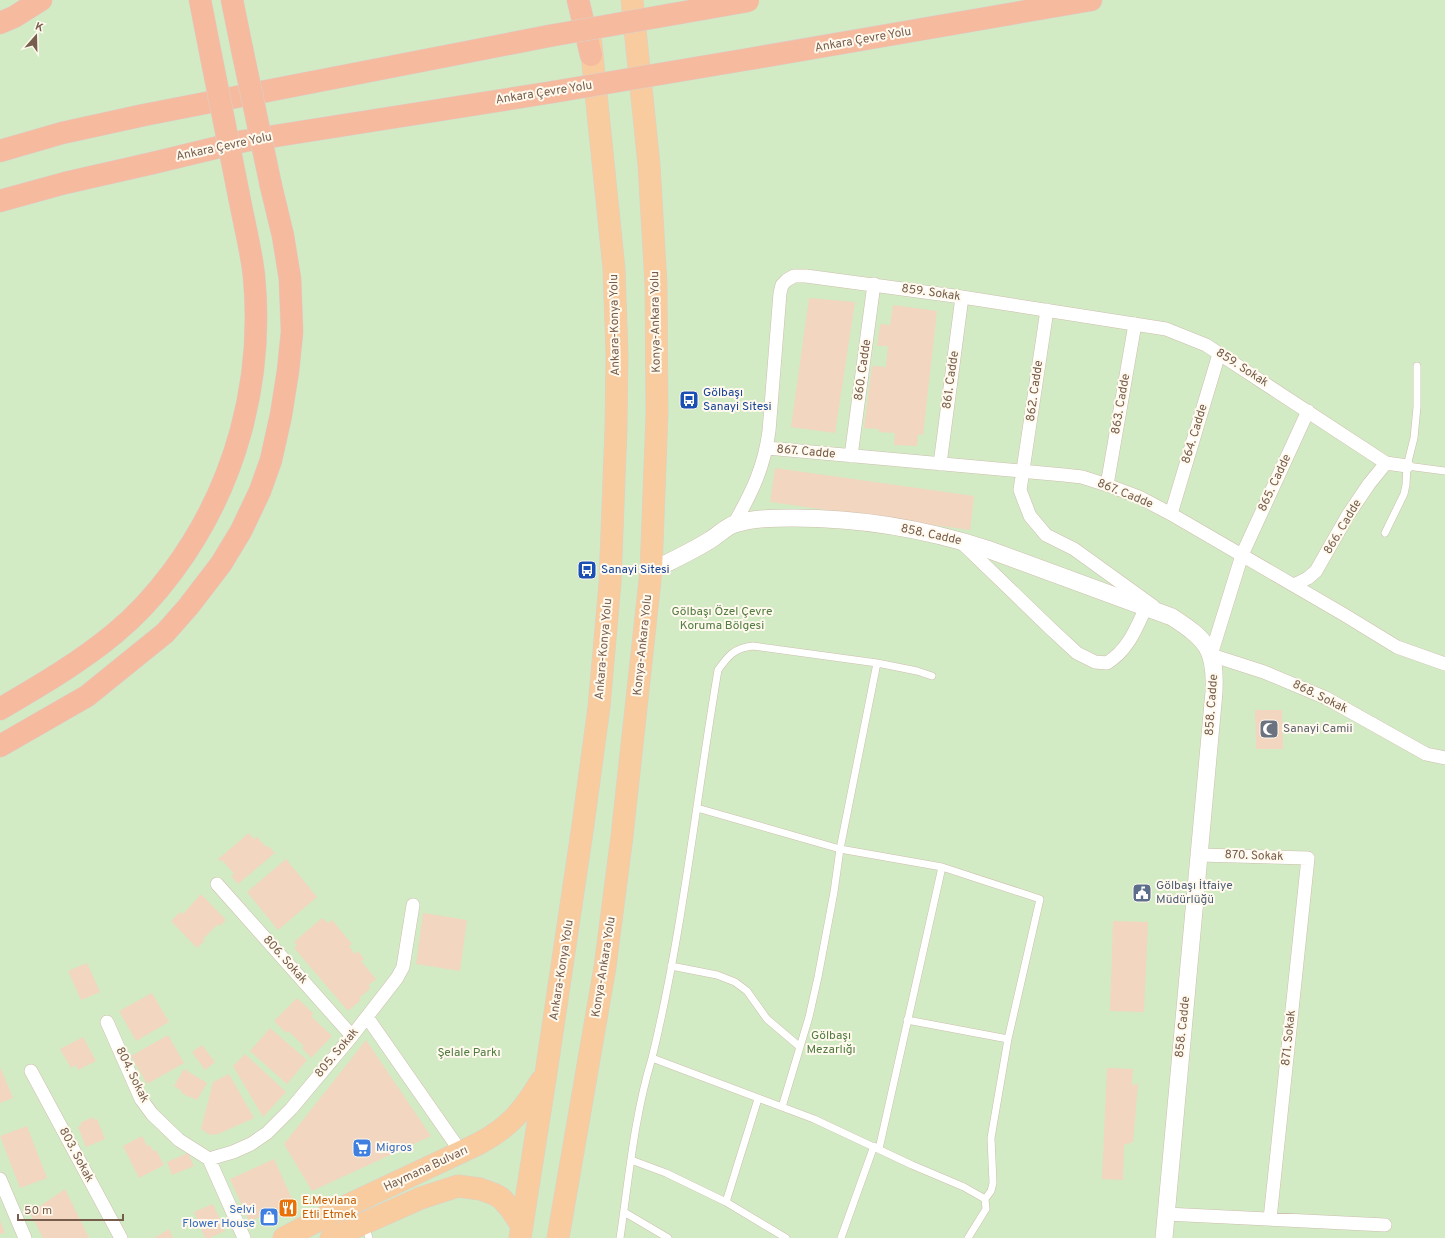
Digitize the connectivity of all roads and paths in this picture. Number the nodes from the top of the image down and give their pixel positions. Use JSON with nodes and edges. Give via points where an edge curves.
{"nodes":[{"id":1,"x":41,"y":0,"type":"edge"},
{"id":2,"x":200,"y":0,"type":"edge"},
{"id":3,"x":232,"y":0,"type":"edge"},
{"id":4,"x":578,"y":0,"type":"edge"},
{"id":5,"x":586,"y":0,"type":"edge"},
{"id":6,"x":632,"y":0,"type":"edge"},
{"id":7,"x":751,"y":0,"type":"edge"},
{"id":8,"x":1091,"y":0,"type":"edge"},
{"id":9,"x":0,"y":23,"type":"edge"},
{"id":10,"x":591,"y":55,"type":"junction"},
{"id":11,"x":0,"y":151,"type":"edge"},
{"id":12,"x":1,"y":201,"type":"edge"},
{"id":13,"x":874,"y":284,"type":"junction"},
{"id":14,"x":962,"y":297,"type":"junction"},
{"id":15,"x":1046,"y":310,"type":"junction"},
{"id":16,"x":1135,"y":324,"type":"junction"},
{"id":17,"x":1219,"y":354,"type":"junction"},
{"id":18,"x":1417,"y":366,"type":"dead end"},
{"id":19,"x":1308,"y":411,"type":"junction"},
{"id":20,"x":767,"y":448,"type":"junction"},
{"id":21,"x":851,"y":456,"type":"junction"},
{"id":22,"x":1386,"y":463,"type":"junction"},
{"id":23,"x":940,"y":464,"type":"junction"},
{"id":24,"x":1407,"y":466,"type":"junction"},
{"id":25,"x":1023,"y":471,"type":"junction"},
{"id":26,"x":1445,"y":471,"type":"edge"},
{"id":27,"x":1107,"y":485,"type":"junction"},
{"id":28,"x":1171,"y":514,"type":"junction"},
{"id":29,"x":734,"y":524,"type":"junction"},
{"id":30,"x":1385,"y":533,"type":"dead end"},
{"id":31,"x":960,"y":540,"type":"junction"},
{"id":32,"x":1242,"y":555,"type":"junction"},
{"id":33,"x":651,"y":571,"type":"junction"},
{"id":34,"x":1294,"y":585,"type":"junction"},
{"id":35,"x":1146,"y":607,"type":"junction"},
{"id":36,"x":1164,"y":614,"type":"junction"},
{"id":37,"x":1211,"y":655,"type":"junction"},
{"id":38,"x":877,"y":663,"type":"junction"},
{"id":39,"x":1445,"y":664,"type":"edge"},
{"id":40,"x":932,"y":676,"type":"dead end"},
{"id":41,"x":0,"y":709,"type":"edge"},
{"id":42,"x":0,"y":746,"type":"edge"},
{"id":43,"x":1445,"y":758,"type":"edge"},
{"id":44,"x":697,"y":808,"type":"junction"},
{"id":45,"x":840,"y":849,"type":"junction"},
{"id":46,"x":1199,"y":855,"type":"junction"},
{"id":47,"x":1308,"y":858,"type":"joint"},
{"id":48,"x":942,"y":867,"type":"junction"},
{"id":49,"x":217,"y":884,"type":"dead end"},
{"id":50,"x":412,"y":906,"type":"dead end"},
{"id":51,"x":671,"y":966,"type":"junction"},
{"id":52,"x":367,"y":1017,"type":"junction"},
{"id":53,"x":907,"y":1020,"type":"junction"},
{"id":54,"x":106,"y":1022,"type":"dead end"},
{"id":55,"x":352,"y":1036,"type":"junction"},
{"id":56,"x":1008,"y":1039,"type":"junction"},
{"id":57,"x":800,"y":1047,"type":"junction"},
{"id":58,"x":652,"y":1058,"type":"junction"},
{"id":59,"x":31,"y":1071,"type":"dead end"},
{"id":60,"x":546,"y":1073,"type":"junction"},
{"id":61,"x":758,"y":1099,"type":"junction"},
{"id":62,"x":782,"y":1107,"type":"junction"},
{"id":63,"x":876,"y":1147,"type":"junction"},
{"id":64,"x":461,"y":1152,"type":"junction"},
{"id":65,"x":209,"y":1159,"type":"junction"},
{"id":66,"x":630,"y":1160,"type":"junction"},
{"id":67,"x":0,"y":1179,"type":"edge"},
{"id":68,"x":984,"y":1199,"type":"junction"},
{"id":69,"x":726,"y":1202,"type":"junction"},
{"id":70,"x":340,"y":1209,"type":"junction"},
{"id":71,"x":624,"y":1212,"type":"junction"},
{"id":72,"x":1166,"y":1214,"type":"junction"},
{"id":73,"x":1270,"y":1219,"type":"junction"},
{"id":74,"x":1385,"y":1225,"type":"dead end"},
{"id":75,"x":366,"y":1230,"type":"edge"},
{"id":76,"x":521,"y":1232,"type":"edge"},
{"id":77,"x":338,"y":1236,"type":"edge"},
{"id":78,"x":24,"y":1238,"type":"edge"},
{"id":79,"x":121,"y":1238,"type":"edge"},
{"id":80,"x":244,"y":1238,"type":"edge"},
{"id":81,"x":284,"y":1238,"type":"edge"},
{"id":82,"x":558,"y":1238,"type":"edge"},
{"id":83,"x":620,"y":1238,"type":"edge"},
{"id":84,"x":668,"y":1238,"type":"edge"},
{"id":85,"x":786,"y":1238,"type":"edge"},
{"id":86,"x":841,"y":1238,"type":"edge"},
{"id":87,"x":968,"y":1238,"type":"edge"},
{"id":88,"x":1164,"y":1238,"type":"edge"}],
"edges":[{"from":1,"to":9,"type":"highway"},
{"from":2,"to":41,"type":"highway","bridge":true,"via":[[254,275],[256,335],[251,390],[239,440],[208,515],[190,547],[159,589],[115,634],[70,667]]},
{"from":3,"to":42,"type":"highway","bridge":true,"via":[[283,236],[290,280],[292,332],[283,400],[271,460],[241,531],[221,564],[166,633],[86,696]]},
{"from":4,"to":10,"type":"highway"},
{"from":5,"to":10,"type":"highway","name":"Ankara-Konya Yolu"},
{"from":6,"to":33,"type":"highway","name":"Konya-Ankara Yolu","via":[[649,165],[656,284],[657,413]]},
{"from":7,"to":11,"type":"highway","bridge":true,"via":[[549,36],[144,115],[62,133]]},
{"from":8,"to":12,"type":"highway","name":"Ankara Çevre Yolu","bridge":true,"via":[[553,92],[244,141],[65,183]]},
{"from":10,"to":60,"type":"highway","name":"Ankara-Konya Yolu","via":[[614,269],[616,421],[610,583],[599,707]]},
{"from":13,"to":14,"type":"street","name":"859. Sokak"},
{"from":13,"to":20,"type":"street","name":"859. Sokak","via":[[794,276],[782,286]]},
{"from":13,"to":21,"type":"street","name":"860. Cadde"},
{"from":14,"to":15,"type":"street","name":"859. Sokak"},
{"from":14,"to":23,"type":"street","name":"861. Cadde"},
{"from":15,"to":16,"type":"street","name":"859. Sokak"},
{"from":15,"to":25,"type":"street","name":"862. Cadde"},
{"from":16,"to":17,"type":"street","name":"859. Sokak","via":[[1178,333],[1206,345]]},
{"from":16,"to":27,"type":"street","name":"863. Cadde"},
{"from":17,"to":19,"type":"street","name":"859. Sokak"},
{"from":17,"to":28,"type":"street","name":"864. Cadde"},
{"from":18,"to":24,"type":"lane","via":[[1414,438]]},
{"from":19,"to":22,"type":"street","name":"859. Sokak"},
{"from":19,"to":32,"type":"street","name":"865. Cadde"},
{"from":20,"to":21,"type":"street","name":"867. Cadde"},
{"from":20,"to":29,"type":"street","name":"859. Sokak","via":[[758,478]]},
{"from":21,"to":23,"type":"street","name":"867. Cadde"},
{"from":22,"to":24,"type":"street"},
{"from":22,"to":34,"type":"street","name":"866. Cadde","via":[[1348,515],[1316,571]]},
{"from":23,"to":25,"type":"street","name":"867. Cadde"},
{"from":24,"to":26,"type":"lane"},
{"from":24,"to":30,"type":"lane","via":[[1404,494]]},
{"from":25,"to":27,"type":"street","name":"867. Cadde","via":[[1082,478]]},
{"from":25,"to":36,"type":"street","name":"862. Cadde","via":[[1020,490],[1030,516],[1046,535],[1074,549]]},
{"from":27,"to":28,"type":"street","name":"867. Cadde","via":[[1139,497]]},
{"from":28,"to":32,"type":"street","name":"867. Cadde"},
{"from":29,"to":31,"type":"street","name":"858. Cadde","via":[[768,518],[818,518],[870,523]]},
{"from":29,"to":33,"type":"street","name":"859. Sokak","via":[[703,544]]},
{"from":31,"to":35,"type":"street","name":"858. Cadde"},
{"from":31,"to":35,"type":"street","via":[[1050,628],[1077,652],[1095,662],[1107,663],[1122,651]]},
{"from":32,"to":34,"type":"street","name":"867. Cadde"},
{"from":32,"to":37,"type":"street"},
{"from":33,"to":82,"type":"highway","name":"Konya-Ankara Yolu","via":[[605,967]]},
{"from":34,"to":39,"type":"street","name":"867. Cadde","via":[[1397,647]]},
{"from":35,"to":36,"type":"street","name":"858. Cadde"},
{"from":36,"to":37,"type":"street","name":"858. Cadde","via":[[1191,630],[1205,644]]},
{"from":37,"to":43,"type":"street","name":"868. Sokak","via":[[1264,672],[1326,698],[1426,754]]},
{"from":37,"to":46,"type":"street","name":"858. Cadde","via":[[1214,692]]},
{"from":38,"to":40,"type":"lane"},
{"from":38,"to":44,"type":"lane","via":[[753,646],[740,647],[718,670]]},
{"from":38,"to":45,"type":"lane"},
{"from":44,"to":45,"type":"lane"},
{"from":44,"to":51,"type":"lane"},
{"from":45,"to":48,"type":"lane"},
{"from":45,"to":57,"type":"lane","via":[[827,936]]},
{"from":46,"to":47,"type":"street","name":"870. Sokak"},
{"from":46,"to":72,"type":"street","name":"858. Cadde"},
{"from":47,"to":73,"type":"street","name":"871. Sokak"},
{"from":48,"to":53,"type":"lane"},
{"from":48,"to":56,"type":"lane","via":[[1040,899]]},
{"from":49,"to":55,"type":"street","name":"806. Sokak"},
{"from":50,"to":52,"type":"street","name":"805. Sokak","via":[[403,967]]},
{"from":51,"to":57,"type":"lane","via":[[717,975],[735,982],[747,991],[767,1020]]},
{"from":51,"to":58,"type":"lane"},
{"from":52,"to":55,"type":"street","name":"805. Sokak"},
{"from":52,"to":64,"type":"street"},
{"from":53,"to":56,"type":"lane"},
{"from":53,"to":63,"type":"lane"},
{"from":54,"to":65,"type":"street","name":"804. Sokak","via":[[148,1109],[179,1140]]},
{"from":55,"to":65,"type":"street","name":"805. Sokak","via":[[291,1109],[267,1133],[251,1144]]},
{"from":56,"to":68,"type":"lane","via":[[992,1138],[993,1183],[991,1192]]},
{"from":57,"to":62,"type":"lane"},
{"from":58,"to":61,"type":"lane"},
{"from":58,"to":66,"type":"lane","via":[[644,1084]]},
{"from":59,"to":79,"type":"street","name":"803. Sokak"},
{"from":60,"to":64,"type":"highway","name":"Haymana Bulvarı","via":[[526,1105],[507,1126],[494,1136]]},
{"from":60,"to":76,"type":"highway","name":"Ankara-Konya Yolu"},
{"from":61,"to":62,"type":"lane"},
{"from":61,"to":69,"type":"lane"},
{"from":62,"to":63,"type":"lane"},
{"from":63,"to":68,"type":"lane","via":[[964,1187]]},
{"from":63,"to":86,"type":"lane"},
{"from":64,"to":70,"type":"highway","name":"Haymana Bulvarı"},
{"from":65,"to":80,"type":"street"},
{"from":66,"to":69,"type":"lane","via":[[666,1173]]},
{"from":66,"to":71,"type":"lane"},
{"from":67,"to":78,"type":"street"},
{"from":68,"to":87,"type":"lane","via":[[986,1209]]},
{"from":69,"to":85,"type":"lane"},
{"from":70,"to":77,"type":"street"},
{"from":70,"to":81,"type":"highway","name":"Haymana Bulvarı"},
{"from":71,"to":83,"type":"lane"},
{"from":71,"to":84,"type":"lane"},
{"from":72,"to":73,"type":"street"},
{"from":72,"to":88,"type":"street","name":"858. Cadde"},
{"from":73,"to":74,"type":"street"},
{"from":75,"to":76,"type":"highway","name":"Haymana Bulvarı","via":[[427,1195],[458,1186],[480,1189],[501,1198],[510,1208]]},
{"from":75,"to":77,"type":"highway","name":"Haymana Bulvarı"}]}
